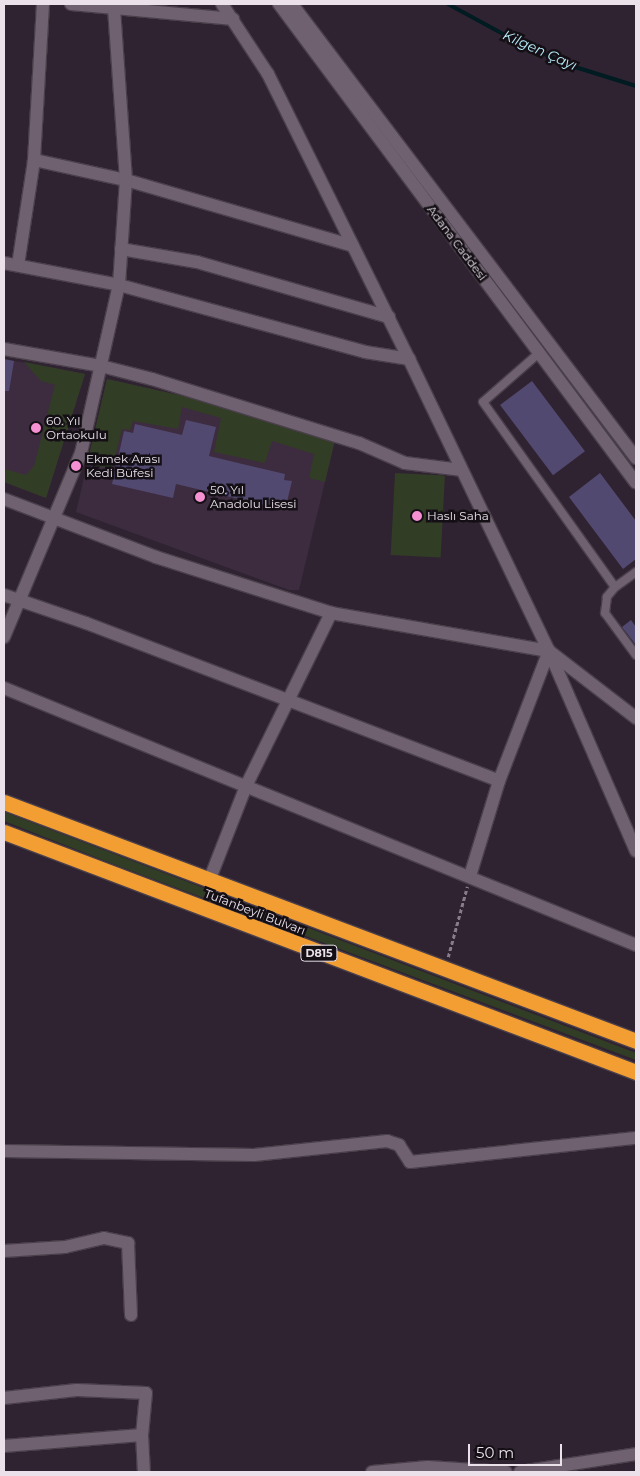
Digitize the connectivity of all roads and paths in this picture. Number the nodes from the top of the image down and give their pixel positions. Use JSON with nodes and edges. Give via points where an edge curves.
{"nodes":[{"id":1,"x":43,"y":4,"type":"edge"},
{"id":2,"x":71,"y":4,"type":"edge"},
{"id":3,"x":222,"y":4,"type":"edge"},
{"id":4,"x":279,"y":4,"type":"edge"},
{"id":5,"x":292,"y":4,"type":"edge"},
{"id":6,"x":114,"y":8,"type":"junction"},
{"id":7,"x":233,"y":19,"type":"junction"},
{"id":8,"x":34,"y":160,"type":"junction"},
{"id":9,"x":126,"y":180,"type":"junction"},
{"id":10,"x":353,"y":246,"type":"junction"},
{"id":11,"x":121,"y":249,"type":"junction"},
{"id":12,"x":4,"y":263,"type":"edge"},
{"id":13,"x":18,"y":265,"type":"junction"},
{"id":14,"x":119,"y":285,"type":"junction"},
{"id":15,"x":389,"y":318,"type":"junction"},
{"id":16,"x":4,"y":349,"type":"edge"},
{"id":17,"x":539,"y":353,"type":"junction"},
{"id":18,"x":409,"y":359,"type":"junction"},
{"id":19,"x":101,"y":366,"type":"junction"},
{"id":20,"x":636,"y":458,"type":"edge"},
{"id":21,"x":461,"y":470,"type":"junction"},
{"id":22,"x":636,"y":483,"type":"edge"},
{"id":23,"x":4,"y":498,"type":"edge"},
{"id":24,"x":53,"y":517,"type":"junction"},
{"id":25,"x":636,"y":572,"type":"edge"},
{"id":26,"x":615,"y":586,"type":"junction"},
{"id":27,"x":4,"y":595,"type":"edge"},
{"id":28,"x":17,"y":600,"type":"junction"},
{"id":29,"x":331,"y":613,"type":"junction"},
{"id":30,"x":4,"y":637,"type":"edge"},
{"id":31,"x":549,"y":651,"type":"junction"},
{"id":32,"x":636,"y":655,"type":"edge"},
{"id":33,"x":4,"y":688,"type":"edge"},
{"id":34,"x":287,"y":700,"type":"junction"},
{"id":35,"x":636,"y":718,"type":"edge"},
{"id":36,"x":499,"y":782,"type":"junction"},
{"id":37,"x":246,"y":786,"type":"junction"},
{"id":38,"x":4,"y":802,"type":"edge"},
{"id":39,"x":4,"y":832,"type":"edge"},
{"id":40,"x":636,"y":851,"type":"edge"},
{"id":41,"x":470,"y":876,"type":"junction"},
{"id":42,"x":209,"y":881,"type":"junction"},
{"id":43,"x":636,"y":945,"type":"edge"},
{"id":44,"x":444,"y":970,"type":"junction"},
{"id":45,"x":636,"y":1041,"type":"edge"},
{"id":46,"x":636,"y":1072,"type":"edge"},
{"id":47,"x":636,"y":1138,"type":"edge"},
{"id":48,"x":4,"y":1151,"type":"edge"},
{"id":49,"x":4,"y":1251,"type":"edge"},
{"id":50,"x":131,"y":1316,"type":"dead end"},
{"id":51,"x":4,"y":1398,"type":"edge"},
{"id":52,"x":142,"y":1435,"type":"junction"},
{"id":53,"x":4,"y":1446,"type":"edge"},
{"id":54,"x":636,"y":1454,"type":"edge"},
{"id":55,"x":144,"y":1472,"type":"edge"},
{"id":56,"x":372,"y":1472,"type":"edge"},
{"id":57,"x":506,"y":1472,"type":"edge"},
{"id":58,"x":520,"y":1472,"type":"edge"}],
"edges":[{"from":1,"to":8,"type":"street"},
{"from":2,"to":6,"type":"street"},
{"from":3,"to":7,"type":"street"},
{"from":4,"to":17,"type":"street","name":"Adana Caddesi"},
{"from":5,"to":20,"type":"street"},
{"from":6,"to":7,"type":"street"},
{"from":6,"to":9,"type":"street"},
{"from":7,"to":10,"type":"street","via":[[268,74]]},
{"from":8,"to":9,"type":"street"},
{"from":8,"to":13,"type":"street"},
{"from":9,"to":10,"type":"street"},
{"from":9,"to":11,"type":"street"},
{"from":10,"to":15,"type":"street"},
{"from":11,"to":14,"type":"street"},
{"from":11,"to":15,"type":"street","via":[[197,262]]},
{"from":12,"to":13,"type":"street"},
{"from":13,"to":14,"type":"street"},
{"from":14,"to":18,"type":"street","via":[[365,352]]},
{"from":14,"to":19,"type":"street"},
{"from":15,"to":18,"type":"street"},
{"from":16,"to":19,"type":"street"},
{"from":17,"to":22,"type":"street","name":"Adana Caddesi"},
{"from":17,"to":26,"type":"lane","via":[[483,402]]},
{"from":18,"to":21,"type":"street"},
{"from":19,"to":21,"type":"street","via":[[358,443],[405,463]]},
{"from":19,"to":24,"type":"street","via":[[81,453]]},
{"from":21,"to":31,"type":"street"},
{"from":23,"to":24,"type":"street"},
{"from":24,"to":28,"type":"street"},
{"from":24,"to":29,"type":"street","via":[[156,557]]},
{"from":25,"to":26,"type":"lane"},
{"from":26,"to":32,"type":"lane","via":[[607,597],[605,613]]},
{"from":27,"to":28,"type":"street"},
{"from":28,"to":30,"type":"street"},
{"from":28,"to":34,"type":"street"},
{"from":29,"to":31,"type":"street"},
{"from":29,"to":34,"type":"street"},
{"from":31,"to":35,"type":"street"},
{"from":31,"to":36,"type":"street"},
{"from":31,"to":40,"type":"street"},
{"from":33,"to":37,"type":"street"},
{"from":34,"to":36,"type":"street"},
{"from":34,"to":37,"type":"street"},
{"from":36,"to":41,"type":"street"},
{"from":37,"to":41,"type":"street"},
{"from":37,"to":42,"type":"street"},
{"from":38,"to":42,"type":"highway","name":"Tufanbeyli Bulvarı","number":"D815"},
{"from":39,"to":46,"type":"highway","name":"Tufanbeyli Bulvarı","number":"D815"},
{"from":41,"to":43,"type":"street"},
{"from":41,"to":44,"type":"path"},
{"from":42,"to":44,"type":"highway","name":"Tufanbeyli Bulvarı","number":"D815"},
{"from":44,"to":45,"type":"highway","name":"Tufanbeyli Bulvarı","number":"D815"},
{"from":47,"to":48,"type":"street","via":[[410,1162],[399,1145],[387,1141],[254,1156]]},
{"from":49,"to":50,"type":"street","via":[[65,1247],[104,1238],[128,1243]]},
{"from":51,"to":52,"type":"street","via":[[77,1390],[146,1393]]},
{"from":52,"to":53,"type":"street"},
{"from":52,"to":55,"type":"street"},
{"from":54,"to":58,"type":"street"},
{"from":56,"to":57,"type":"street","via":[[428,1467]]}]}
